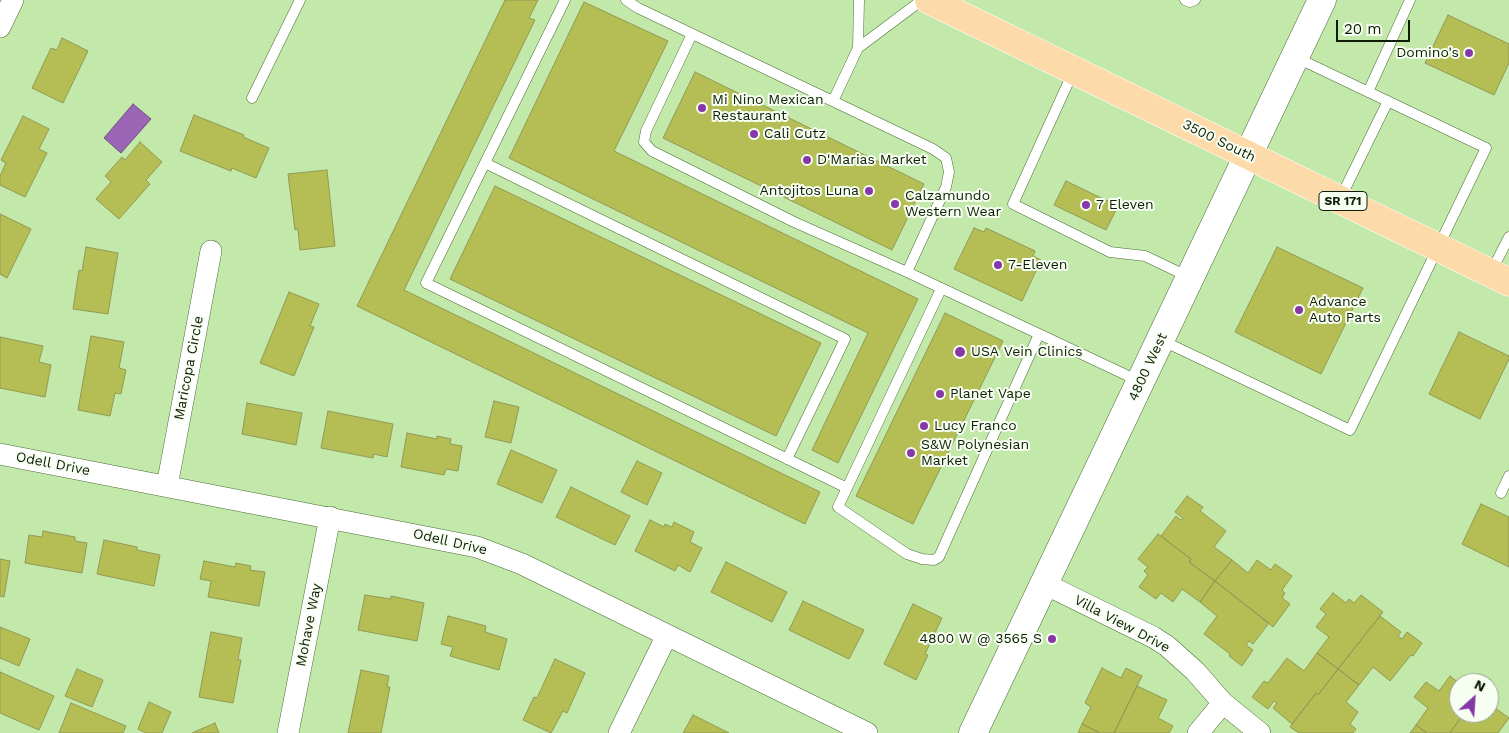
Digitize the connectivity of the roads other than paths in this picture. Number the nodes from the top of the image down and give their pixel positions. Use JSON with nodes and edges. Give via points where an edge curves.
{"nodes":[{"id":1,"x":13,"y":0,"type":"edge"},
{"id":2,"x":300,"y":0,"type":"edge"},
{"id":3,"x":564,"y":0,"type":"edge"},
{"id":4,"x":626,"y":0,"type":"edge"},
{"id":5,"x":859,"y":0,"type":"edge"},
{"id":6,"x":922,"y":0,"type":"edge"},
{"id":7,"x":929,"y":0,"type":"edge"},
{"id":8,"x":1185,"y":0,"type":"edge"},
{"id":9,"x":1195,"y":0,"type":"edge"},
{"id":10,"x":1322,"y":0,"type":"edge"},
{"id":11,"x":1410,"y":0,"type":"edge"},
{"id":12,"x":0,"y":27,"type":"edge"},
{"id":13,"x":692,"y":34,"type":"junction"},
{"id":14,"x":858,"y":48,"type":"junction"},
{"id":15,"x":1294,"y":57,"type":"junction"},
{"id":16,"x":1074,"y":71,"type":"junction"},
{"id":17,"x":1368,"y":92,"type":"junction"},
{"id":18,"x":252,"y":98,"type":"dead end"},
{"id":19,"x":833,"y":101,"type":"junction"},
{"id":20,"x":1388,"y":101,"type":"junction"},
{"id":21,"x":1248,"y":155,"type":"junction"},
{"id":22,"x":485,"y":164,"type":"junction"},
{"id":23,"x":1340,"y":200,"type":"junction"},
{"id":24,"x":1509,"y":237,"type":"edge"},
{"id":25,"x":1438,"y":247,"type":"junction"},
{"id":26,"x":211,"y":251,"type":"dead end"},
{"id":27,"x":907,"y":272,"type":"junction"},
{"id":28,"x":1190,"y":277,"type":"junction"},
{"id":29,"x":1500,"y":277,"type":"edge"},
{"id":30,"x":941,"y":289,"type":"junction"},
{"id":31,"x":1039,"y":334,"type":"junction"},
{"id":32,"x":1160,"y":340,"type":"junction"},
{"id":33,"x":1140,"y":382,"type":"junction"},
{"id":34,"x":0,"y":454,"type":"edge"},
{"id":35,"x":787,"y":459,"type":"junction"},
{"id":36,"x":1509,"y":476,"type":"edge"},
{"id":37,"x":167,"y":486,"type":"junction"},
{"id":38,"x":847,"y":488,"type":"junction"},
{"id":39,"x":1501,"y":493,"type":"dead end"},
{"id":40,"x":330,"y":517,"type":"junction"},
{"id":41,"x":1045,"y":584,"type":"junction"},
{"id":42,"x":667,"y":635,"type":"junction"},
{"id":43,"x":1224,"y":703,"type":"junction"},
{"id":44,"x":288,"y":733,"type":"edge"},
{"id":45,"x":619,"y":733,"type":"edge"},
{"id":46,"x":867,"y":733,"type":"edge"},
{"id":47,"x":973,"y":733,"type":"edge"},
{"id":48,"x":1198,"y":733,"type":"edge"},
{"id":49,"x":1260,"y":733,"type":"edge"}],
"edges":[{"from":1,"to":12,"type":"street"},
{"from":2,"to":18,"type":"lane"},
{"from":3,"to":22,"type":"lane"},
{"from":4,"to":13,"type":"lane"},
{"from":5,"to":14,"type":"lane"},
{"from":6,"to":14,"type":"lane"},
{"from":7,"to":16,"type":"main road","name":"3500 South","number":"SR 171"},
{"from":8,"to":9,"type":"lane"},
{"from":10,"to":15,"type":"main road","name":"4800 West"},
{"from":11,"to":17,"type":"lane"},
{"from":13,"to":19,"type":"lane"},
{"from":13,"to":27,"type":"lane","via":[[646,131],[644,142],[652,151],[794,222]]},
{"from":14,"to":19,"type":"lane"},
{"from":15,"to":17,"type":"lane"},
{"from":15,"to":21,"type":"main road","name":"4800 West"},
{"from":16,"to":21,"type":"main road","name":"3500 South","number":"SR 171"},
{"from":16,"to":28,"type":"lane","via":[[1012,204],[1110,252],[1145,256]]},
{"from":17,"to":20,"type":"lane"},
{"from":19,"to":27,"type":"lane","via":[[946,158],[949,172],[946,187]]},
{"from":20,"to":23,"type":"lane"},
{"from":20,"to":25,"type":"lane","via":[[1486,148]]},
{"from":21,"to":23,"type":"main road","name":"3500 South","number":"SR 171"},
{"from":21,"to":28,"type":"main road","name":"4800 West"},
{"from":22,"to":35,"type":"lane","via":[[845,339]]},
{"from":22,"to":35,"type":"lane","via":[[426,283]]},
{"from":23,"to":25,"type":"main road","name":"3500 South","number":"SR 171"},
{"from":24,"to":29,"type":"lane"},
{"from":25,"to":29,"type":"main road","name":"3500 South","number":"SR 171"},
{"from":25,"to":32,"type":"lane","via":[[1350,430]]},
{"from":26,"to":37,"type":"street","name":"Maricopa Circle"},
{"from":27,"to":30,"type":"lane"},
{"from":28,"to":32,"type":"main road","name":"4800 West"},
{"from":30,"to":31,"type":"lane"},
{"from":30,"to":38,"type":"lane"},
{"from":31,"to":33,"type":"lane"},
{"from":31,"to":38,"type":"lane","via":[[938,557],[922,559],[907,554],[838,507]]},
{"from":32,"to":33,"type":"main road","name":"4800 West"},
{"from":33,"to":41,"type":"main road","name":"4800 West"},
{"from":34,"to":37,"type":"street","name":"Odell Drive"},
{"from":35,"to":38,"type":"lane"},
{"from":36,"to":39,"type":"lane"},
{"from":37,"to":40,"type":"street","name":"Odell Drive"},
{"from":40,"to":42,"type":"street","name":"Odell Drive","via":[[477,547],[522,564]]},
{"from":40,"to":44,"type":"street","name":"Mohave Way"},
{"from":41,"to":43,"type":"street","name":"Villa View Drive","via":[[1168,646]]},
{"from":41,"to":47,"type":"main road","name":"4800 West"},
{"from":42,"to":45,"type":"street"},
{"from":42,"to":46,"type":"street","name":"Odell Drive"},
{"from":43,"to":48,"type":"street"},
{"from":43,"to":49,"type":"street","name":"Villa View Drive"}]}
